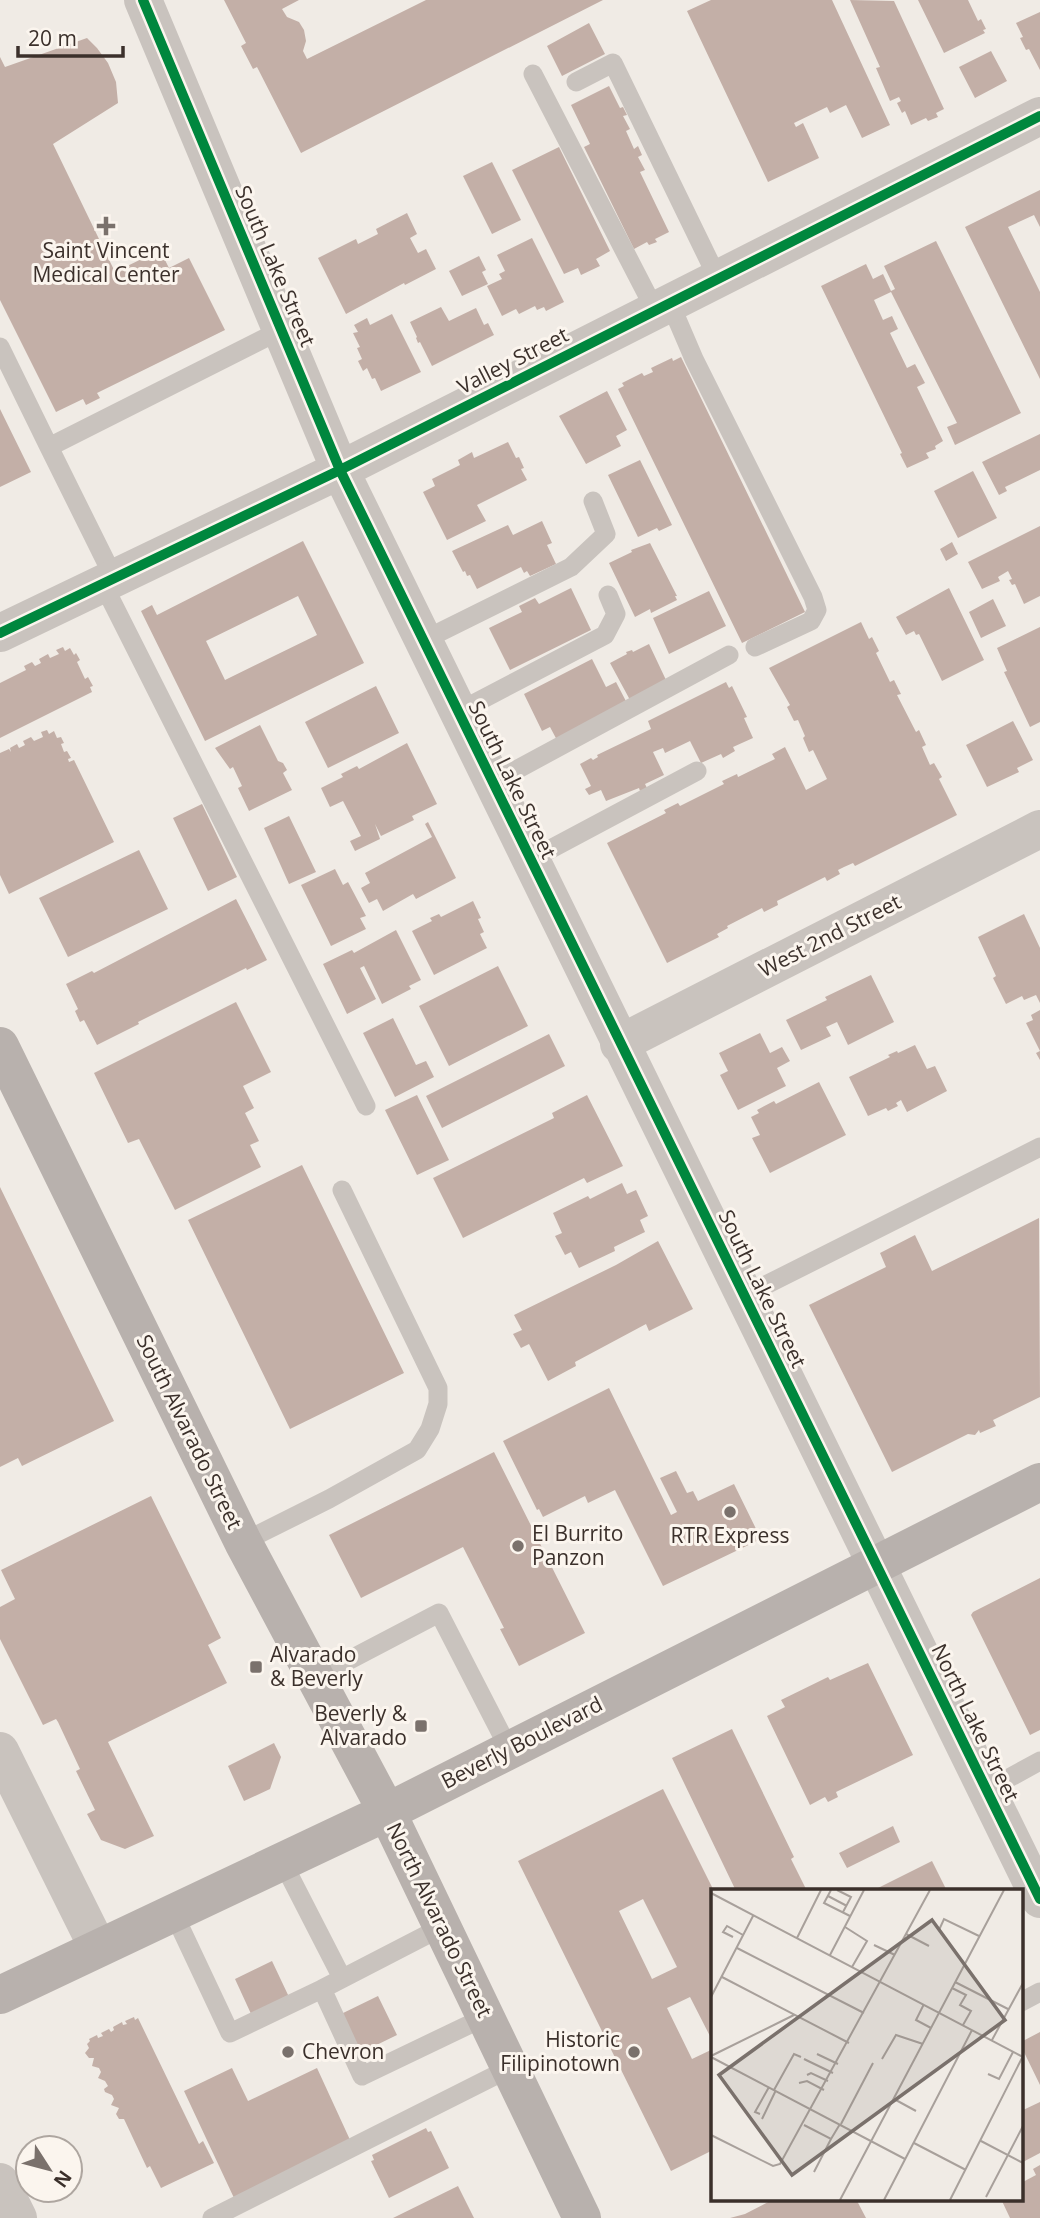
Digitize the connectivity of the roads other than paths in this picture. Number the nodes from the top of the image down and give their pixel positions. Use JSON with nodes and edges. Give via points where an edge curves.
{"nodes":[{"id":1,"x":143,"y":0,"type":"edge"},
{"id":2,"x":533,"y":74,"type":"dead end"},
{"id":3,"x":576,"y":82,"type":"dead end"},
{"id":4,"x":1040,"y":116,"type":"edge"},
{"id":5,"x":718,"y":278,"type":"junction"},
{"id":6,"x":663,"y":306,"type":"junction"},
{"id":7,"x":281,"y":330,"type":"junction"},
{"id":8,"x":0,"y":347,"type":"edge"},
{"id":9,"x":49,"y":446,"type":"junction"},
{"id":10,"x":340,"y":470,"type":"junction"},
{"id":11,"x":593,"y":501,"type":"dead end"},
{"id":12,"x":109,"y":581,"type":"junction"},
{"id":13,"x":608,"y":595,"type":"dead end"},
{"id":14,"x":0,"y":633,"type":"edge"},
{"id":15,"x":422,"y":641,"type":"junction"},
{"id":16,"x":755,"y":647,"type":"dead end"},
{"id":17,"x":729,"y":655,"type":"dead end"},
{"id":18,"x":458,"y":712,"type":"junction"},
{"id":19,"x":697,"y":771,"type":"dead end"},
{"id":20,"x":492,"y":783,"type":"junction"},
{"id":21,"x":1040,"y":829,"type":"edge"},
{"id":22,"x":530,"y":860,"type":"junction"},
{"id":23,"x":619,"y":1044,"type":"junction"},
{"id":24,"x":4,"y":1064,"type":"edge"},
{"id":25,"x":366,"y":1106,"type":"dead end"},
{"id":26,"x":1040,"y":1147,"type":"edge"},
{"id":27,"x":342,"y":1190,"type":"dead end"},
{"id":28,"x":744,"y":1296,"type":"junction"},
{"id":29,"x":1040,"y":1482,"type":"edge"},
{"id":30,"x":243,"y":1542,"type":"junction"},
{"id":31,"x":876,"y":1563,"type":"junction"},
{"id":32,"x":315,"y":1678,"type":"junction"},
{"id":33,"x":509,"y":1749,"type":"junction"},
{"id":34,"x":0,"y":1751,"type":"edge"},
{"id":35,"x":1040,"y":1761,"type":"edge"},
{"id":36,"x":987,"y":1790,"type":"junction"},
{"id":37,"x":387,"y":1812,"type":"junction"},
{"id":38,"x":282,"y":1861,"type":"junction"},
{"id":39,"x":1040,"y":1899,"type":"edge"},
{"id":40,"x":173,"y":1912,"type":"junction"},
{"id":41,"x":442,"y":1927,"type":"junction"},
{"id":42,"x":98,"y":1948,"type":"junction"},
{"id":43,"x":342,"y":1978,"type":"junction"},
{"id":44,"x":322,"y":1989,"type":"junction"},
{"id":45,"x":1040,"y":1992,"type":"edge"},
{"id":46,"x":0,"y":1995,"type":"edge"},
{"id":47,"x":1023,"y":2001,"type":"edge"},
{"id":48,"x":485,"y":2017,"type":"junction"},
{"id":49,"x":510,"y":2068,"type":"junction"},
{"id":50,"x":0,"y":2182,"type":"edge"},
{"id":51,"x":18,"y":2218,"type":"edge"},
{"id":52,"x":212,"y":2218,"type":"edge"},
{"id":53,"x":582,"y":2218,"type":"edge"}],
"edges":[{"from":1,"to":7,"type":"street","name":"South Lake Street"},
{"from":2,"to":6,"type":"lane"},
{"from":3,"to":5,"type":"lane","via":[[613,63]]},
{"from":4,"to":5,"type":"street","name":"Valley Street"},
{"from":5,"to":6,"type":"street","name":"Valley Street"},
{"from":6,"to":10,"type":"street","name":"Valley Street"},
{"from":6,"to":16,"type":"lane","via":[[694,359],[817,610],[811,621]]},
{"from":7,"to":9,"type":"lane"},
{"from":7,"to":10,"type":"street","name":"South Lake Street"},
{"from":8,"to":9,"type":"lane"},
{"from":9,"to":12,"type":"lane"},
{"from":10,"to":12,"type":"street","name":"Valley Street"},
{"from":10,"to":15,"type":"street","name":"South Lake Street"},
{"from":11,"to":15,"type":"lane","via":[[606,534],[571,567]]},
{"from":12,"to":14,"type":"street","name":"Valley Street"},
{"from":12,"to":25,"type":"lane"},
{"from":13,"to":18,"type":"lane","via":[[616,614],[605,635]]},
{"from":15,"to":18,"type":"street","name":"South Lake Street"},
{"from":17,"to":20,"type":"lane"},
{"from":18,"to":20,"type":"street","name":"South Lake Street"},
{"from":19,"to":22,"type":"lane"},
{"from":20,"to":22,"type":"street","name":"South Lake Street"},
{"from":21,"to":23,"type":"street","name":"West 2nd Street"},
{"from":22,"to":23,"type":"street","name":"South Lake Street"},
{"from":23,"to":28,"type":"street","name":"South Lake Street"},
{"from":24,"to":30,"type":"main road","name":"South Alvarado Street"},
{"from":26,"to":28,"type":"lane"},
{"from":27,"to":30,"type":"lane","via":[[438,1388],[438,1404],[417,1450]]},
{"from":28,"to":31,"type":"street","name":"South Lake Street"},
{"from":29,"to":31,"type":"main road","name":"Beverly Boulevard"},
{"from":30,"to":32,"type":"main road","name":"South Alvarado Street"},
{"from":31,"to":33,"type":"main road","name":"Beverly Boulevard"},
{"from":31,"to":36,"type":"street","name":"North Lake Street"},
{"from":32,"to":33,"type":"lane","via":[[439,1613]]},
{"from":32,"to":37,"type":"main road","name":"South Alvarado Street"},
{"from":33,"to":37,"type":"main road","name":"Beverly Boulevard"},
{"from":34,"to":42,"type":"street"},
{"from":35,"to":36,"type":"lane"},
{"from":36,"to":39,"type":"street","name":"North Lake Street"},
{"from":37,"to":38,"type":"main road","name":"Beverly Boulevard"},
{"from":37,"to":41,"type":"main road","name":"North Alvarado Street"},
{"from":38,"to":40,"type":"main road","name":"Beverly Boulevard"},
{"from":38,"to":43,"type":"lane"},
{"from":40,"to":42,"type":"main road","name":"Beverly Boulevard"},
{"from":40,"to":44,"type":"lane","via":[[230,2033]]},
{"from":41,"to":43,"type":"lane"},
{"from":41,"to":48,"type":"main road","name":"North Alvarado Street"},
{"from":42,"to":46,"type":"main road","name":"Beverly Boulevard"},
{"from":43,"to":44,"type":"lane"},
{"from":44,"to":48,"type":"lane","via":[[362,2076]]},
{"from":45,"to":47,"type":"lane"},
{"from":48,"to":49,"type":"main road","name":"North Alvarado Street"},
{"from":49,"to":52,"type":"lane"},
{"from":49,"to":53,"type":"main road","name":"North Alvarado Street"},
{"from":50,"to":51,"type":"street"}]}
